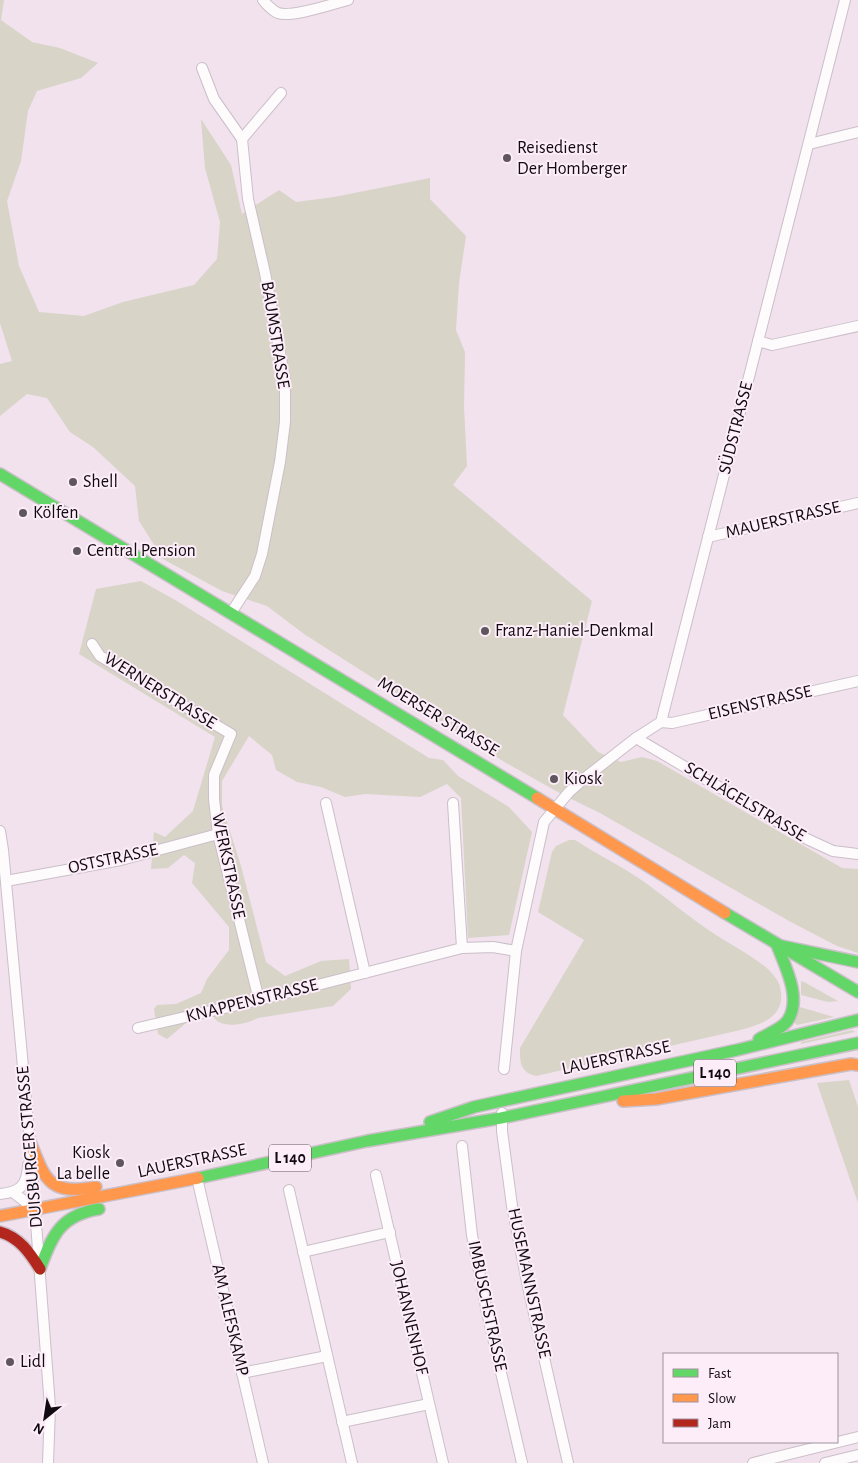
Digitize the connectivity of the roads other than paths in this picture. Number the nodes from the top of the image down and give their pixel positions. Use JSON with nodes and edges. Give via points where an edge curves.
{"nodes":[{"id":1,"x":263,"y":0,"type":"edge"},
{"id":2,"x":348,"y":0,"type":"edge"},
{"id":3,"x":845,"y":0,"type":"edge"},
{"id":4,"x":202,"y":68,"type":"dead end"},
{"id":5,"x":282,"y":93,"type":"dead end"},
{"id":6,"x":858,"y":132,"type":"edge"},
{"id":7,"x":242,"y":139,"type":"junction"},
{"id":8,"x":809,"y":144,"type":"junction"},
{"id":9,"x":858,"y":326,"type":"edge"},
{"id":10,"x":758,"y":342,"type":"junction"},
{"id":11,"x":0,"y":474,"type":"edge"},
{"id":12,"x":858,"y":503,"type":"edge"},
{"id":13,"x":708,"y":537,"type":"junction"},
{"id":14,"x":231,"y":613,"type":"junction"},
{"id":15,"x":92,"y":644,"type":"dead end"},
{"id":16,"x":858,"y":681,"type":"edge"},
{"id":17,"x":661,"y":722,"type":"junction"},
{"id":18,"x":231,"y":734,"type":"joint"},
{"id":19,"x":636,"y":738,"type":"junction"},
{"id":20,"x":326,"y":802,"type":"dead end"},
{"id":21,"x":453,"y":803,"type":"dead end"},
{"id":22,"x":554,"y":808,"type":"junction"},
{"id":23,"x":0,"y":831,"type":"edge"},
{"id":24,"x":218,"y":834,"type":"junction"},
{"id":25,"x":2,"y":850,"type":"edge"},
{"id":26,"x":858,"y":854,"type":"edge"},
{"id":27,"x":6,"y":881,"type":"junction"},
{"id":28,"x":777,"y":945,"type":"junction"},
{"id":29,"x":462,"y":948,"type":"junction"},
{"id":30,"x":516,"y":951,"type":"junction"},
{"id":31,"x":858,"y":962,"type":"edge"},
{"id":32,"x":365,"y":973,"type":"junction"},
{"id":33,"x":858,"y":992,"type":"edge"},
{"id":34,"x":259,"y":1000,"type":"junction"},
{"id":35,"x":858,"y":1020,"type":"edge"},
{"id":36,"x":138,"y":1028,"type":"dead end"},
{"id":37,"x":858,"y":1044,"type":"edge"},
{"id":38,"x":737,"y":1050,"type":"junction"},
{"id":39,"x":858,"y":1065,"type":"edge"},
{"id":40,"x":504,"y":1069,"type":"dead end"},
{"id":41,"x":502,"y":1100,"type":"junction"},
{"id":42,"x":571,"y":1103,"type":"junction"},
{"id":43,"x":501,"y":1118,"type":"junction"},
{"id":44,"x":384,"y":1138,"type":"junction"},
{"id":45,"x":30,"y":1139,"type":"junction"},
{"id":46,"x":462,"y":1146,"type":"dead end"},
{"id":47,"x":376,"y":1175,"type":"dead end"},
{"id":48,"x":197,"y":1178,"type":"junction"},
{"id":49,"x":162,"y":1185,"type":"junction"},
{"id":50,"x":289,"y":1190,"type":"dead end"},
{"id":51,"x":14,"y":1193,"type":"junction"},
{"id":52,"x":0,"y":1194,"type":"edge"},
{"id":53,"x":36,"y":1210,"type":"junction"},
{"id":54,"x":0,"y":1216,"type":"edge"},
{"id":55,"x":0,"y":1232,"type":"edge"},
{"id":56,"x":390,"y":1232,"type":"junction"},
{"id":57,"x":303,"y":1252,"type":"junction"},
{"id":58,"x":40,"y":1269,"type":"junction"},
{"id":59,"x":327,"y":1356,"type":"junction"},
{"id":60,"x":242,"y":1373,"type":"junction"},
{"id":61,"x":429,"y":1404,"type":"junction"},
{"id":62,"x":342,"y":1422,"type":"junction"},
{"id":63,"x":858,"y":1437,"type":"edge"},
{"id":64,"x":838,"y":1442,"type":"edge"},
{"id":65,"x":834,"y":1443,"type":"edge"},
{"id":66,"x":858,"y":1455,"type":"edge"},
{"id":67,"x":48,"y":1463,"type":"edge"},
{"id":68,"x":263,"y":1463,"type":"edge"},
{"id":69,"x":352,"y":1463,"type":"edge"},
{"id":70,"x":443,"y":1463,"type":"edge"},
{"id":71,"x":522,"y":1463,"type":"edge"},
{"id":72,"x":568,"y":1463,"type":"edge"},
{"id":73,"x":753,"y":1463,"type":"edge"},
{"id":74,"x":825,"y":1463,"type":"edge"}],
"edges":[{"from":1,"to":2,"type":"street","via":[[277,13],[293,14]]},
{"from":3,"to":8,"type":"street","name":"SÜDSTRASSE"},
{"from":4,"to":7,"type":"street","name":"BAUMSTRASSE","via":[[214,99]]},
{"from":5,"to":7,"type":"street"},
{"from":6,"to":8,"type":"street"},
{"from":7,"to":14,"type":"street","name":"BAUMSTRASSE","via":[[248,199],[285,380],[285,422],[256,576]]},
{"from":8,"to":10,"type":"street","name":"SÜDSTRASSE"},
{"from":9,"to":10,"type":"street","via":[[772,345]]},
{"from":10,"to":13,"type":"street","name":"SÜDSTRASSE"},
{"from":11,"to":14,"type":"main road","name":"MOERSER STRASSE"},
{"from":12,"to":13,"type":"street","name":"MAUERSTRASSE"},
{"from":13,"to":17,"type":"street","name":"SÜDSTRASSE"},
{"from":14,"to":22,"type":"main road","name":"MOERSER STRASSE"},
{"from":15,"to":18,"type":"street","name":"WERNERSTRASSE","via":[[100,656]]},
{"from":16,"to":17,"type":"street","name":"EISENSTRASSE","via":[[672,723]]},
{"from":17,"to":19,"type":"street"},
{"from":18,"to":24,"type":"street","name":"WERKSTRASSE","via":[[214,775]]},
{"from":19,"to":22,"type":"street","via":[[586,777]]},
{"from":19,"to":26,"type":"street","name":"SCHLÄGELSTRASSE","via":[[807,839],[833,851]]},
{"from":20,"to":32,"type":"street"},
{"from":21,"to":29,"type":"street"},
{"from":22,"to":28,"type":"main road","name":"MOERSER STRASSE"},
{"from":22,"to":30,"type":"street","via":[[544,822]]},
{"from":23,"to":25,"type":"street","name":"DUISBURGER STRASSE"},
{"from":24,"to":27,"type":"street","name":"OSTSTRASSE","via":[[121,860]]},
{"from":24,"to":34,"type":"street","name":"WERKSTRASSE"},
{"from":25,"to":27,"type":"street","name":"DUISBURGER STRASSE"},
{"from":27,"to":45,"type":"street","name":"DUISBURGER STRASSE"},
{"from":28,"to":31,"type":"main road"},
{"from":28,"to":33,"type":"main road","name":"MOERSER STRASSE"},
{"from":28,"to":38,"type":"main road","via":[[793,989],[794,1000],[788,1020]]},
{"from":29,"to":30,"type":"street","name":"KNAPPENSTRASSE","via":[[493,947]]},
{"from":29,"to":32,"type":"street","name":"KNAPPENSTRASSE"},
{"from":30,"to":40,"type":"street"},
{"from":32,"to":34,"type":"street","name":"KNAPPENSTRASSE"},
{"from":34,"to":36,"type":"street","name":"KNAPPENSTRASSE"},
{"from":35,"to":38,"type":"main road","name":"LAUERSTRASSE","number":"L 140"},
{"from":37,"to":42,"type":"main road","name":"LAUERSTRASSE","number":"L 140"},
{"from":38,"to":41,"type":"main road","name":"LAUERSTRASSE","number":"L 140"},
{"from":39,"to":42,"type":"main road","via":[[783,1075],[656,1099]]},
{"from":41,"to":43,"type":"street","name":"HUSEMANNSTRASSE"},
{"from":41,"to":44,"type":"main road","name":"LAUERSTRASSE","number":"L 140"},
{"from":42,"to":43,"type":"main road","name":"LAUERSTRASSE","number":"L 140"},
{"from":43,"to":44,"type":"main road","name":"LAUERSTRASSE","number":"L 140"},
{"from":43,"to":72,"type":"street","name":"HUSEMANNSTRASSE","via":[[512,1206]]},
{"from":44,"to":48,"type":"main road","name":"LAUERSTRASSE","number":"L 140"},
{"from":45,"to":49,"type":"main road","via":[[43,1174],[63,1189],[77,1191],[150,1177]]},
{"from":45,"to":51,"type":"street","via":[[27,1174]]},
{"from":45,"to":53,"type":"street","name":"DUISBURGER STRASSE"},
{"from":46,"to":71,"type":"street","name":"IMBUSCHSTRASSE","via":[[474,1245]]},
{"from":47,"to":56,"type":"street","name":"JOHANNENHOF"},
{"from":48,"to":49,"type":"main road","name":"LAUERSTRASSE","number":"L 140"},
{"from":48,"to":60,"type":"street","name":"AM ALEFSKAMP"},
{"from":49,"to":53,"type":"main road","name":"LAUERSTRASSE","number":"L 140"},
{"from":49,"to":58,"type":"main road","via":[[153,1195],[72,1217],[49,1243]]},
{"from":50,"to":57,"type":"street"},
{"from":51,"to":52,"type":"street"},
{"from":51,"to":53,"type":"street"},
{"from":53,"to":54,"type":"main road","name":"LAUERSTRASSE","number":"L 140"},
{"from":53,"to":58,"type":"street","name":"DUISBURGER STRASSE"},
{"from":55,"to":58,"type":"main road","via":[[25,1247]]},
{"from":56,"to":57,"type":"street"},
{"from":56,"to":61,"type":"street","name":"JOHANNENHOF"},
{"from":57,"to":59,"type":"street"},
{"from":58,"to":67,"type":"street","name":"DUISBURGER STRASSE","via":[[50,1407]]},
{"from":59,"to":60,"type":"street"},
{"from":59,"to":62,"type":"street"},
{"from":60,"to":68,"type":"street","name":"AM ALEFSKAMP"},
{"from":61,"to":62,"type":"street"},
{"from":61,"to":70,"type":"street","name":"JOHANNENHOF"},
{"from":62,"to":69,"type":"street"},
{"from":63,"to":64,"type":"street"},
{"from":65,"to":73,"type":"street"},
{"from":66,"to":74,"type":"street"}]}
